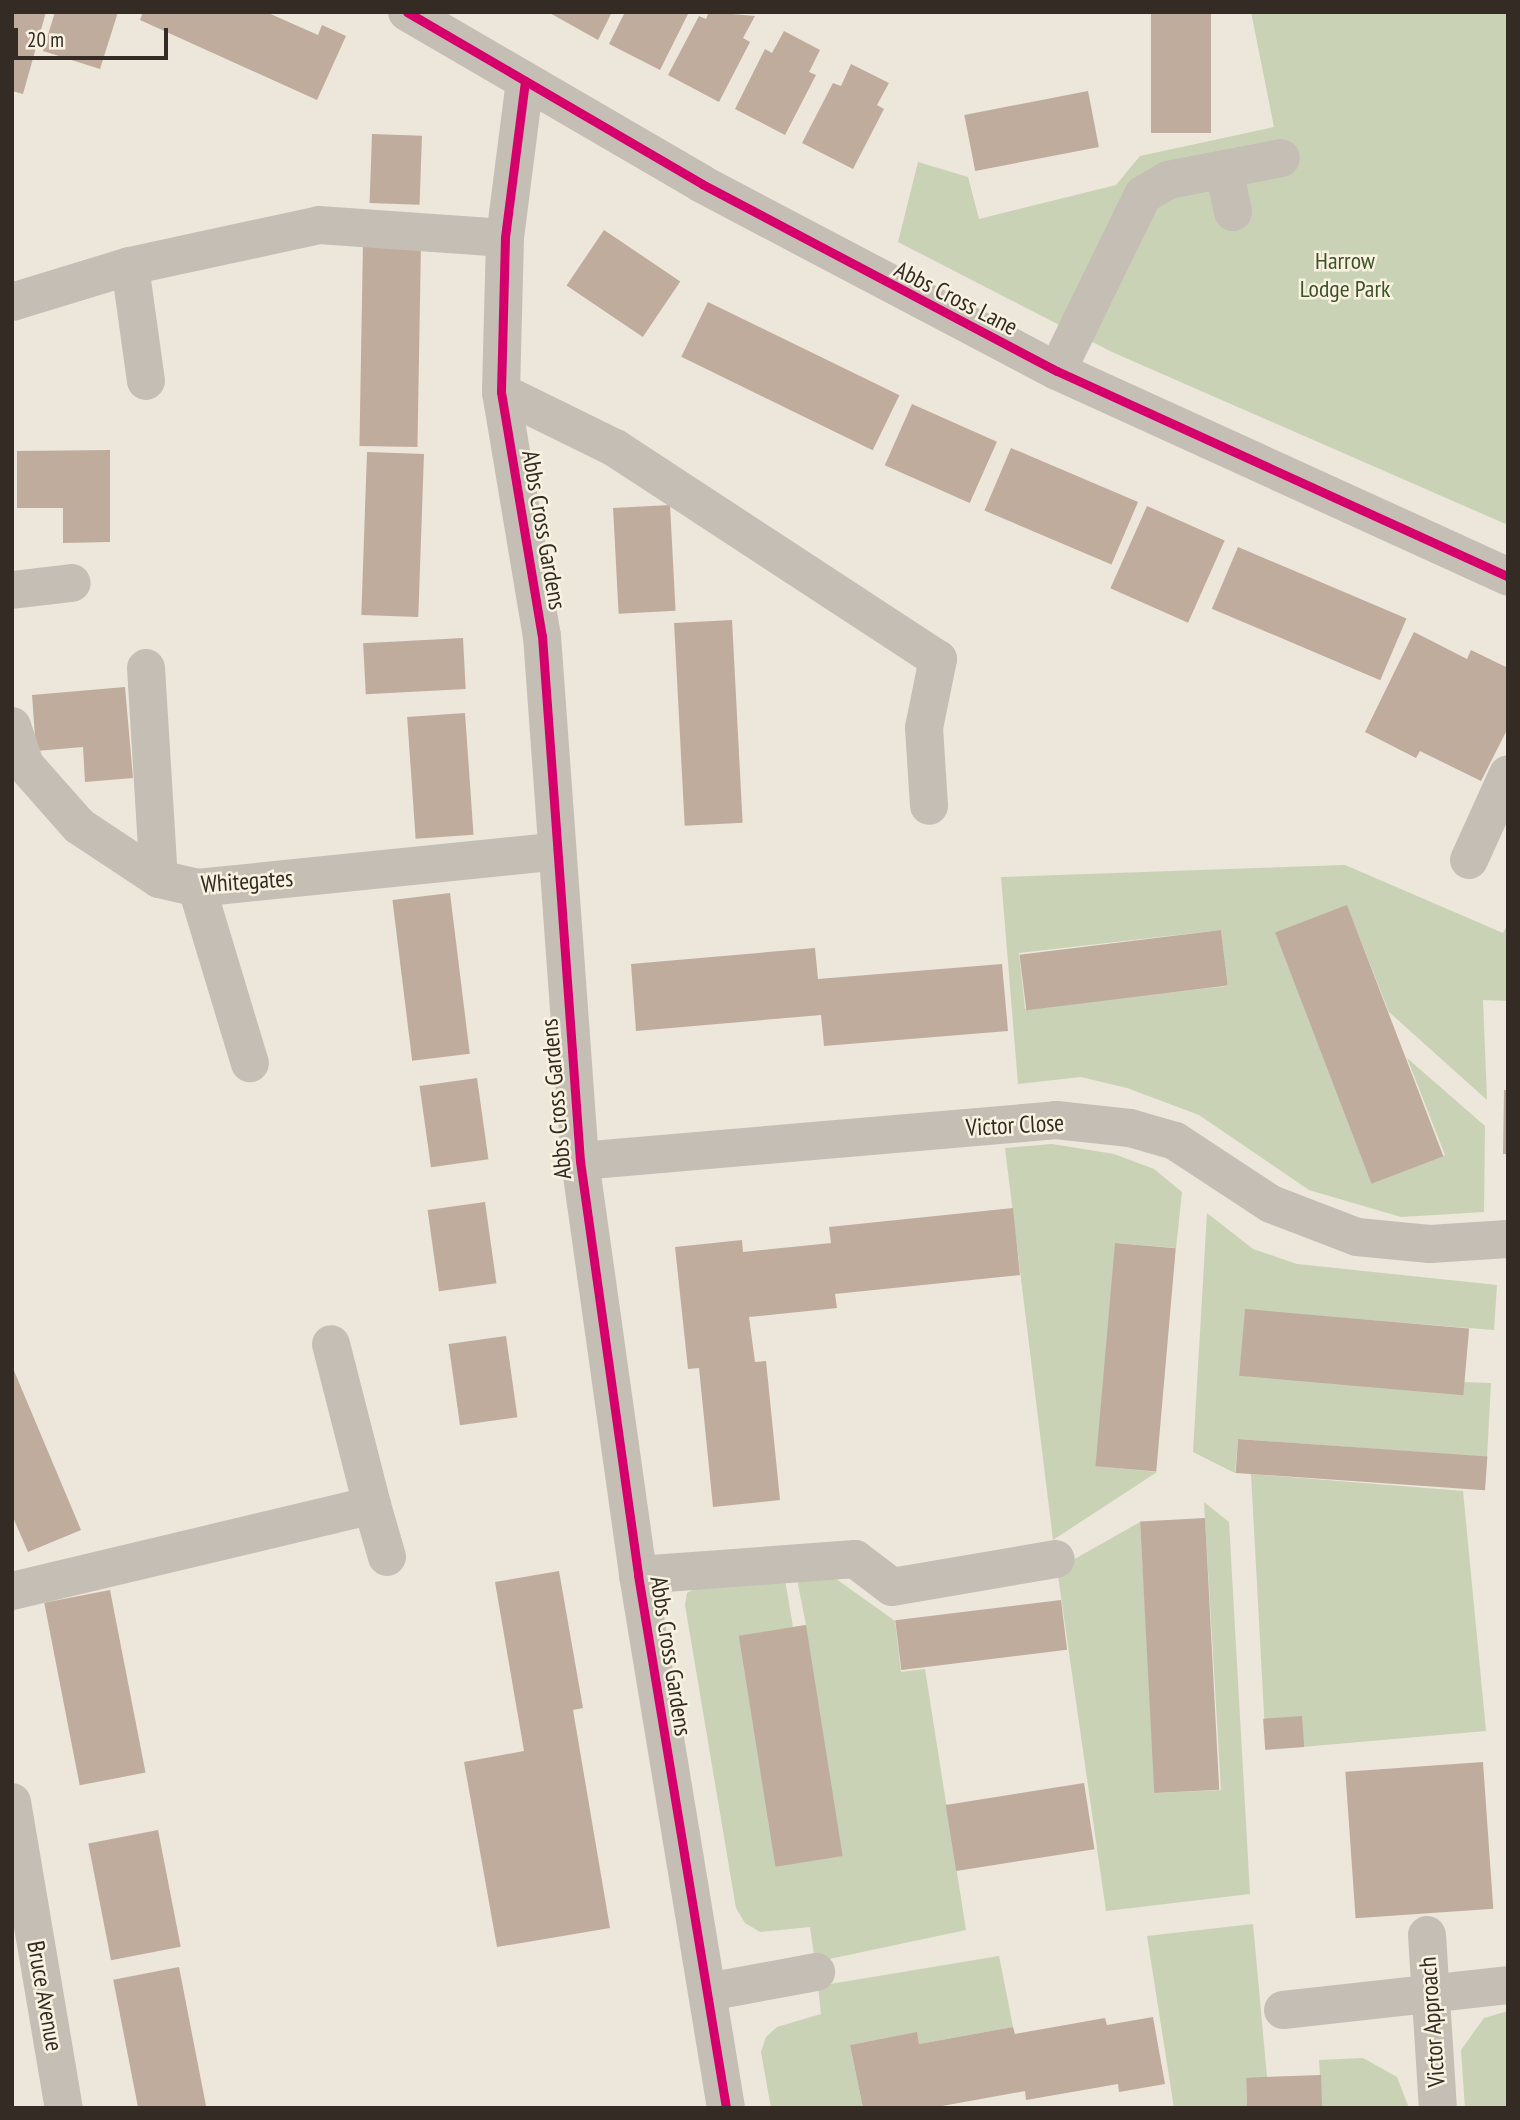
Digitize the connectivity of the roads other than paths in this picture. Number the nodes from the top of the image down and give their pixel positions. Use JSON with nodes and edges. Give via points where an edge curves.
{"nodes":[{"id":1,"x":407,"y":12,"type":"edge"},
{"id":2,"x":525,"y":81,"type":"junction"},
{"id":3,"x":1281,"y":158,"type":"dead end"},
{"id":4,"x":1224,"y":169,"type":"junction"},
{"id":5,"x":1233,"y":212,"type":"dead end"},
{"id":6,"x":505,"y":239,"type":"junction"},
{"id":7,"x":131,"y":266,"type":"junction"},
{"id":8,"x":12,"y":302,"type":"edge"},
{"id":9,"x":1056,"y":371,"type":"junction"},
{"id":10,"x":146,"y":381,"type":"dead end"},
{"id":11,"x":501,"y":392,"type":"junction"},
{"id":12,"x":1508,"y":578,"type":"edge"},
{"id":13,"x":72,"y":583,"type":"dead end"},
{"id":14,"x":12,"y":590,"type":"edge"},
{"id":15,"x":146,"y":668,"type":"dead end"},
{"id":16,"x":12,"y":726,"type":"edge"},
{"id":17,"x":1508,"y":774,"type":"edge"},
{"id":18,"x":929,"y":806,"type":"dead end"},
{"id":19,"x":554,"y":852,"type":"junction"},
{"id":20,"x":1469,"y":860,"type":"dead end"},
{"id":21,"x":159,"y":879,"type":"junction"},
{"id":22,"x":197,"y":888,"type":"junction"},
{"id":23,"x":250,"y":1063,"type":"dead end"},
{"id":24,"x":580,"y":1161,"type":"junction"},
{"id":25,"x":1508,"y":1239,"type":"edge"},
{"id":26,"x":331,"y":1344,"type":"dead end"},
{"id":27,"x":372,"y":1505,"type":"junction"},
{"id":28,"x":387,"y":1557,"type":"dead end"},
{"id":29,"x":1056,"y":1559,"type":"dead end"},
{"id":30,"x":638,"y":1575,"type":"junction"},
{"id":31,"x":12,"y":1591,"type":"edge"},
{"id":32,"x":12,"y":1802,"type":"edge"},
{"id":33,"x":1427,"y":1936,"type":"dead end"},
{"id":34,"x":816,"y":1972,"type":"dead end"},
{"id":35,"x":1508,"y":1985,"type":"edge"},
{"id":36,"x":708,"y":1992,"type":"junction"},
{"id":37,"x":1431,"y":1992,"type":"junction"},
{"id":38,"x":1283,"y":2010,"type":"dead end"},
{"id":39,"x":64,"y":2108,"type":"edge"},
{"id":40,"x":726,"y":2108,"type":"edge"},
{"id":41,"x":1438,"y":2108,"type":"edge"}],
"edges":[{"from":1,"to":2,"type":"street","name":"Abbs Cross Lane"},
{"from":2,"to":6,"type":"street","name":"Abbs Cross Gardens"},
{"from":2,"to":9,"type":"street","name":"Abbs Cross Lane","via":[[832,255]]},
{"from":3,"to":4,"type":"street"},
{"from":4,"to":5,"type":"street"},
{"from":4,"to":9,"type":"street","via":[[1168,180],[1143,195]]},
{"from":6,"to":7,"type":"street","via":[[319,225]]},
{"from":6,"to":11,"type":"street","name":"Abbs Cross Gardens"},
{"from":7,"to":8,"type":"street"},
{"from":7,"to":10,"type":"street"},
{"from":9,"to":12,"type":"street","name":"Abbs Cross Lane"},
{"from":11,"to":18,"type":"street","via":[[615,448],[938,659],[924,727]]},
{"from":11,"to":19,"type":"street","name":"Abbs Cross Gardens","via":[[542,636]]},
{"from":13,"to":14,"type":"street"},
{"from":15,"to":21,"type":"street"},
{"from":16,"to":21,"type":"street","name":"Whitegates","via":[[25,765],[52,802]]},
{"from":17,"to":20,"type":"street"},
{"from":19,"to":22,"type":"street","name":"Whitegates"},
{"from":19,"to":24,"type":"street","name":"Abbs Cross Gardens"},
{"from":21,"to":22,"type":"street","name":"Whitegates"},
{"from":22,"to":23,"type":"street"},
{"from":24,"to":25,"type":"street","name":"Victor Close","via":[[1056,1120],[1130,1128],[1175,1141],[1271,1204],[1357,1237],[1430,1244]]},
{"from":24,"to":30,"type":"street","name":"Abbs Cross Gardens"},
{"from":26,"to":27,"type":"street"},
{"from":27,"to":28,"type":"street"},
{"from":27,"to":31,"type":"street"},
{"from":29,"to":30,"type":"street","via":[[892,1587],[855,1559]]},
{"from":30,"to":36,"type":"street","name":"Abbs Cross Gardens"},
{"from":32,"to":39,"type":"street","name":"Bruce Avenue"},
{"from":33,"to":37,"type":"street","name":"Victor Approach"},
{"from":34,"to":36,"type":"street"},
{"from":35,"to":37,"type":"street"},
{"from":36,"to":40,"type":"street","name":"Abbs Cross Gardens"},
{"from":37,"to":38,"type":"street"},
{"from":37,"to":41,"type":"street","name":"Victor Approach"}]}
